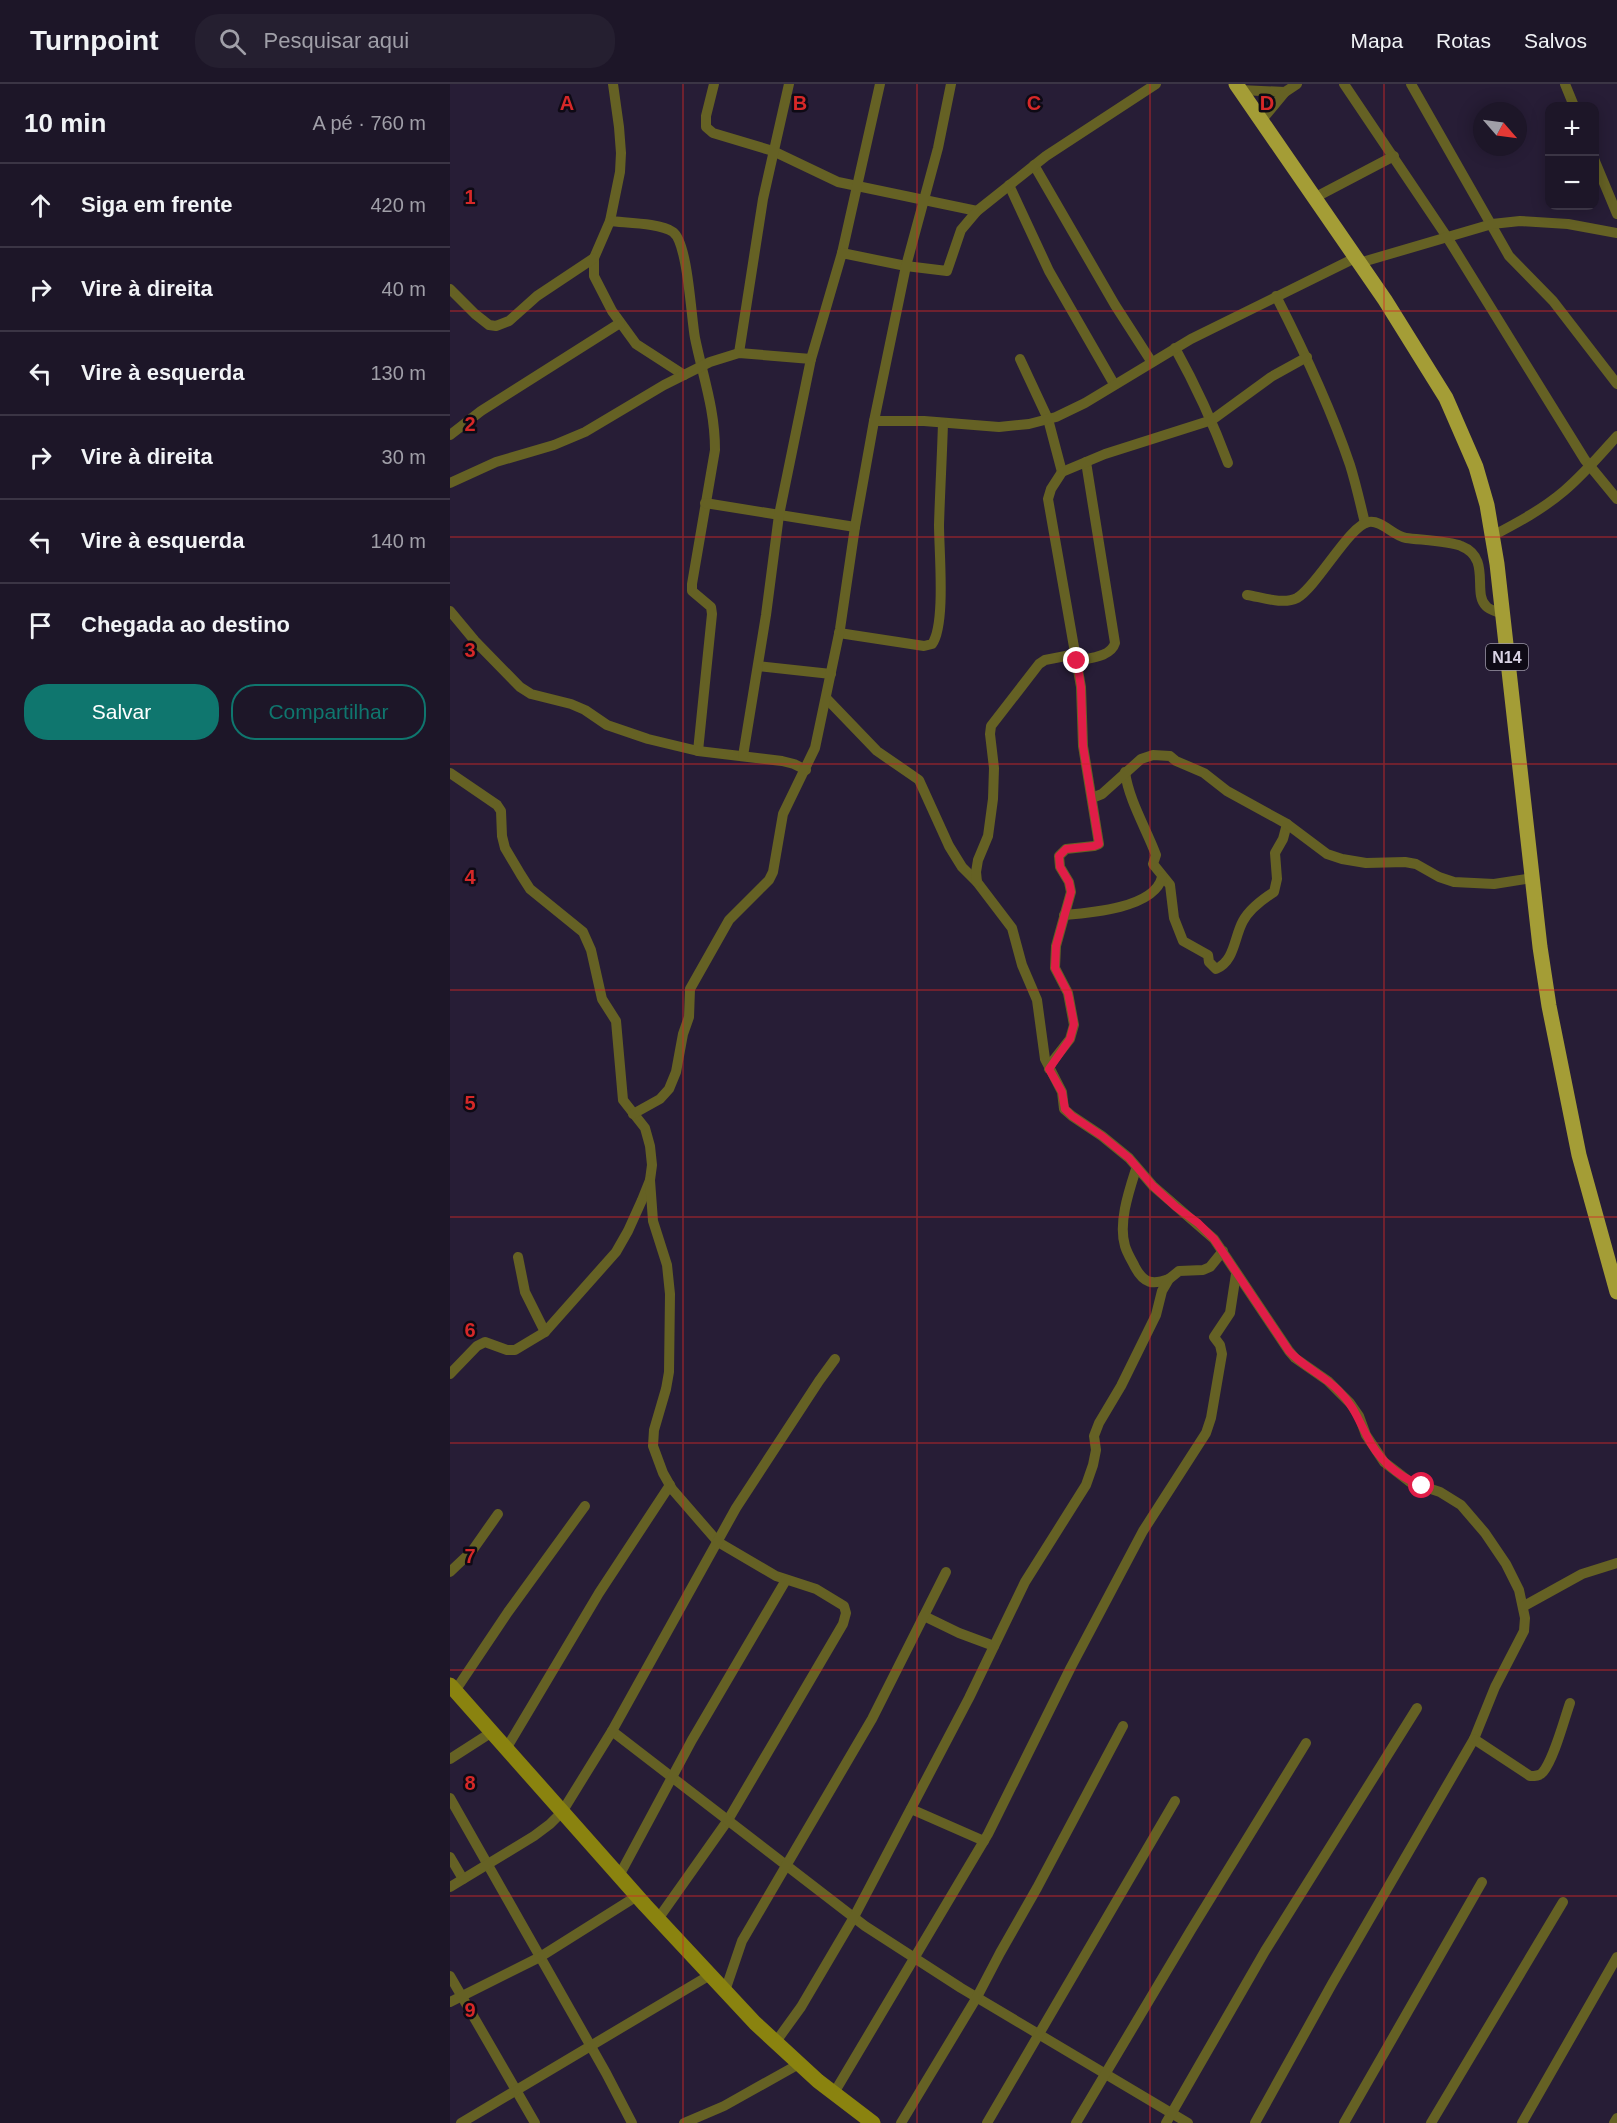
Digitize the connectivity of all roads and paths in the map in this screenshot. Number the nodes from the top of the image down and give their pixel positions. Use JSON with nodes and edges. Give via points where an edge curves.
{"nodes":[{"id":1,"x":613,"y":84,"type":"edge"},
{"id":2,"x":714,"y":84,"type":"edge"},
{"id":3,"x":789,"y":84,"type":"edge"},
{"id":4,"x":880,"y":84,"type":"edge"},
{"id":5,"x":951,"y":84,"type":"edge"},
{"id":6,"x":1156,"y":84,"type":"edge"},
{"id":7,"x":1297,"y":84,"type":"edge"},
{"id":8,"x":1344,"y":84,"type":"edge"},
{"id":9,"x":1410,"y":84,"type":"edge"},
{"id":10,"x":1565,"y":84,"type":"edge"},
{"id":11,"x":1238,"y":87,"type":"edge"},
{"id":12,"x":1285,"y":92,"type":"junction"},
{"id":13,"x":1572,"y":102,"type":"edge"},
{"id":14,"x":1261,"y":121,"type":"junction"},
{"id":15,"x":773,"y":151,"type":"junction"},
{"id":16,"x":1394,"y":156,"type":"junction"},
{"id":17,"x":1034,"y":165,"type":"junction"},
{"id":18,"x":1599,"y":171,"type":"edge"},
{"id":19,"x":1009,"y":185,"type":"junction"},
{"id":20,"x":857,"y":186,"type":"junction"},
{"id":21,"x":1314,"y":198,"type":"junction"},
{"id":22,"x":924,"y":200,"type":"junction"},
{"id":23,"x":977,"y":211,"type":"junction"},
{"id":24,"x":1617,"y":214,"type":"edge"},
{"id":25,"x":610,"y":222,"type":"junction"},
{"id":26,"x":1492,"y":224,"type":"junction"},
{"id":27,"x":1617,"y":233,"type":"edge"},
{"id":28,"x":1447,"y":237,"type":"junction"},
{"id":29,"x":842,"y":253,"type":"junction"},
{"id":30,"x":594,"y":258,"type":"junction"},
{"id":31,"x":1357,"y":260,"type":"junction"},
{"id":32,"x":906,"y":266,"type":"junction"},
{"id":33,"x":450,"y":289,"type":"edge"},
{"id":34,"x":1276,"y":296,"type":"junction"},
{"id":35,"x":620,"y":323,"type":"junction"},
{"id":36,"x":1174,"y":348,"type":"junction"},
{"id":37,"x":739,"y":353,"type":"junction"},
{"id":38,"x":1307,"y":357,"type":"junction"},
{"id":39,"x":811,"y":359,"type":"junction"},
{"id":40,"x":1020,"y":359,"type":"dead end"},
{"id":41,"x":1151,"y":362,"type":"junction"},
{"id":42,"x":703,"y":366,"type":"junction"},
{"id":43,"x":684,"y":375,"type":"junction"},
{"id":44,"x":1114,"y":384,"type":"junction"},
{"id":45,"x":1617,"y":384,"type":"edge"},
{"id":46,"x":1048,"y":419,"type":"junction"},
{"id":47,"x":1212,"y":420,"type":"junction"},
{"id":48,"x":874,"y":421,"type":"junction"},
{"id":49,"x":943,"y":423,"type":"junction"},
{"id":50,"x":450,"y":435,"type":"edge"},
{"id":51,"x":1617,"y":436,"type":"edge"},
{"id":52,"x":1086,"y":462,"type":"junction"},
{"id":53,"x":1228,"y":463,"type":"dead end"},
{"id":54,"x":1590,"y":466,"type":"junction"},
{"id":55,"x":1062,"y":472,"type":"junction"},
{"id":56,"x":450,"y":483,"type":"edge"},
{"id":57,"x":1617,"y":499,"type":"edge"},
{"id":58,"x":705,"y":503,"type":"junction"},
{"id":59,"x":778,"y":515,"type":"junction"},
{"id":60,"x":1365,"y":523,"type":"junction"},
{"id":61,"x":855,"y":527,"type":"junction"},
{"id":62,"x":1492,"y":536,"type":"junction"},
{"id":63,"x":1247,"y":594,"type":"dead end"},
{"id":64,"x":450,"y":612,"type":"edge"},
{"id":65,"x":1503,"y":614,"type":"junction"},
{"id":66,"x":839,"y":633,"type":"junction"},
{"id":67,"x":1077,"y":658,"type":"junction"},
{"id":68,"x":758,"y":666,"type":"junction"},
{"id":69,"x":831,"y":674,"type":"junction"},
{"id":70,"x":826,"y":698,"type":"junction"},
{"id":71,"x":698,"y":751,"type":"junction"},
{"id":72,"x":743,"y":756,"type":"junction"},
{"id":73,"x":806,"y":770,"type":"junction"},
{"id":74,"x":1125,"y":772,"type":"junction"},
{"id":75,"x":450,"y":773,"type":"edge"},
{"id":76,"x":1092,"y":798,"type":"junction"},
{"id":77,"x":1287,"y":824,"type":"junction"},
{"id":78,"x":1162,"y":877,"type":"junction"},
{"id":79,"x":1532,"y":878,"type":"junction"},
{"id":80,"x":977,"y":882,"type":"junction"},
{"id":81,"x":1064,"y":915,"type":"junction"},
{"id":82,"x":1049,"y":1069,"type":"junction"},
{"id":83,"x":633,"y":1114,"type":"junction"},
{"id":84,"x":1136,"y":1169,"type":"junction"},
{"id":85,"x":650,"y":1180,"type":"junction"},
{"id":86,"x":1223,"y":1251,"type":"junction"},
{"id":87,"x":518,"y":1257,"type":"dead end"},
{"id":88,"x":1236,"y":1274,"type":"junction"},
{"id":89,"x":1615,"y":1275,"type":"edge"},
{"id":90,"x":1169,"y":1279,"type":"junction"},
{"id":91,"x":1617,"y":1292,"type":"edge"},
{"id":92,"x":545,"y":1332,"type":"junction"},
{"id":93,"x":835,"y":1359,"type":"dead end"},
{"id":94,"x":450,"y":1374,"type":"edge"},
{"id":95,"x":669,"y":1485,"type":"junction"},
{"id":96,"x":585,"y":1506,"type":"dead end"},
{"id":97,"x":498,"y":1514,"type":"dead end"},
{"id":98,"x":718,"y":1542,"type":"junction"},
{"id":99,"x":1617,"y":1563,"type":"edge"},
{"id":100,"x":450,"y":1572,"type":"edge"},
{"id":101,"x":945,"y":1572,"type":"dead end"},
{"id":102,"x":786,"y":1580,"type":"junction"},
{"id":103,"x":1524,"y":1606,"type":"junction"},
{"id":104,"x":924,"y":1616,"type":"junction"},
{"id":105,"x":994,"y":1646,"type":"junction"},
{"id":106,"x":453,"y":1688,"type":"edge"},
{"id":107,"x":1570,"y":1703,"type":"dead end"},
{"id":108,"x":1417,"y":1708,"type":"dead end"},
{"id":109,"x":1123,"y":1726,"type":"dead end"},
{"id":110,"x":612,"y":1731,"type":"junction"},
{"id":111,"x":492,"y":1732,"type":"junction"},
{"id":112,"x":1474,"y":1739,"type":"junction"},
{"id":113,"x":1306,"y":1743,"type":"dead end"},
{"id":114,"x":506,"y":1749,"type":"junction"},
{"id":115,"x":450,"y":1759,"type":"edge"},
{"id":116,"x":672,"y":1777,"type":"junction"},
{"id":117,"x":450,"y":1798,"type":"edge"},
{"id":118,"x":1176,"y":1800,"type":"dead end"},
{"id":119,"x":911,"y":1809,"type":"junction"},
{"id":120,"x":562,"y":1812,"type":"junction"},
{"id":121,"x":728,"y":1820,"type":"junction"},
{"id":122,"x":984,"y":1840,"type":"junction"},
{"id":123,"x":450,"y":1857,"type":"edge"},
{"id":124,"x":487,"y":1864,"type":"junction"},
{"id":125,"x":786,"y":1864,"type":"junction"},
{"id":126,"x":619,"y":1876,"type":"junction"},
{"id":127,"x":463,"y":1879,"type":"junction"},
{"id":128,"x":1482,"y":1882,"type":"dead end"},
{"id":129,"x":450,"y":1887,"type":"edge"},
{"id":130,"x":638,"y":1896,"type":"junction"},
{"id":131,"x":1563,"y":1902,"type":"dead end"},
{"id":132,"x":854,"y":1917,"type":"junction"},
{"id":133,"x":658,"y":1919,"type":"junction"},
{"id":134,"x":540,"y":1957,"type":"junction"},
{"id":135,"x":1617,"y":1957,"type":"edge"},
{"id":136,"x":915,"y":1959,"type":"junction"},
{"id":137,"x":710,"y":1975,"type":"junction"},
{"id":138,"x":450,"y":1976,"type":"edge"},
{"id":139,"x":725,"y":1991,"type":"junction"},
{"id":140,"x":462,"y":1996,"type":"junction"},
{"id":141,"x":977,"y":1997,"type":"junction"},
{"id":142,"x":450,"y":2002,"type":"edge"},
{"id":143,"x":1039,"y":2034,"type":"junction"},
{"id":144,"x":775,"y":2043,"type":"junction"},
{"id":145,"x":592,"y":2047,"type":"junction"},
{"id":146,"x":799,"y":2064,"type":"junction"},
{"id":147,"x":1105,"y":2073,"type":"junction"},
{"id":148,"x":516,"y":2091,"type":"junction"},
{"id":149,"x":834,"y":2093,"type":"junction"},
{"id":150,"x":1169,"y":2118,"type":"edge"},
{"id":151,"x":1617,"y":2118,"type":"edge"},
{"id":152,"x":461,"y":2123,"type":"edge"},
{"id":153,"x":535,"y":2123,"type":"edge"},
{"id":154,"x":632,"y":2123,"type":"edge"},
{"id":155,"x":684,"y":2123,"type":"edge"},
{"id":156,"x":873,"y":2123,"type":"edge"},
{"id":157,"x":901,"y":2123,"type":"edge"},
{"id":158,"x":987,"y":2123,"type":"edge"},
{"id":159,"x":1076,"y":2123,"type":"edge"},
{"id":160,"x":1188,"y":2123,"type":"edge"},
{"id":161,"x":1255,"y":2123,"type":"edge"},
{"id":162,"x":1344,"y":2123,"type":"edge"},
{"id":163,"x":1431,"y":2123,"type":"edge"},
{"id":164,"x":1522,"y":2123,"type":"edge"},
{"id":165,"x":1614,"y":2123,"type":"edge"}],
"edges":[{"from":1,"to":25,"type":"street","via":[[621,153]]},
{"from":2,"to":15,"type":"street","via":[[706,127],[713,133]]},
{"from":3,"to":15,"type":"street"},
{"from":4,"to":20,"type":"street"},
{"from":5,"to":22,"type":"street"},
{"from":6,"to":17,"type":"street"},
{"from":7,"to":12,"type":"street"},
{"from":8,"to":16,"type":"street"},
{"from":9,"to":26,"type":"street"},
{"from":10,"to":13,"type":"street"},
{"from":11,"to":12,"type":"street"},
{"from":11,"to":14,"type":"main road","number":"N14"},
{"from":12,"to":14,"type":"street"},
{"from":14,"to":21,"type":"main road","number":"N14"},
{"from":15,"to":20,"type":"street"},
{"from":15,"to":37,"type":"street"},
{"from":16,"to":21,"type":"street"},
{"from":16,"to":28,"type":"street"},
{"from":17,"to":19,"type":"street"},
{"from":17,"to":41,"type":"street"},
{"from":18,"to":24,"type":"street"},
{"from":19,"to":23,"type":"street"},
{"from":19,"to":44,"type":"street","via":[[1049,271]]},
{"from":20,"to":22,"type":"street"},
{"from":20,"to":29,"type":"street"},
{"from":21,"to":31,"type":"main road","number":"N14"},
{"from":22,"to":23,"type":"street"},
{"from":22,"to":32,"type":"street"},
{"from":23,"to":32,"type":"street","via":[[961,230],[947,271]]},
{"from":25,"to":30,"type":"street"},
{"from":25,"to":42,"type":"street","via":[[662,227],[678,237]]},
{"from":26,"to":27,"type":"street","via":[[1568,224]]},
{"from":26,"to":28,"type":"street"},
{"from":26,"to":45,"type":"street","via":[[1509,256],[1553,301]]},
{"from":28,"to":31,"type":"street"},
{"from":28,"to":54,"type":"street"},
{"from":29,"to":32,"type":"street"},
{"from":29,"to":39,"type":"street"},
{"from":30,"to":33,"type":"street","via":[[537,296],[509,321],[496,326],[475,314]]},
{"from":30,"to":35,"type":"street","via":[[594,276]]},
{"from":31,"to":34,"type":"street"},
{"from":31,"to":62,"type":"main road","number":"N14","via":[[1446,398],[1476,467]]},
{"from":32,"to":48,"type":"street"},
{"from":34,"to":36,"type":"street"},
{"from":34,"to":38,"type":"street"},
{"from":35,"to":43,"type":"street","via":[[636,344]]},
{"from":35,"to":50,"type":"street"},
{"from":36,"to":41,"type":"street"},
{"from":36,"to":47,"type":"street"},
{"from":37,"to":39,"type":"street"},
{"from":37,"to":42,"type":"street"},
{"from":38,"to":47,"type":"street","via":[[1271,377]]},
{"from":38,"to":60,"type":"street","via":[[1340,436]]},
{"from":39,"to":59,"type":"street"},
{"from":40,"to":46,"type":"street"},
{"from":41,"to":44,"type":"street"},
{"from":42,"to":43,"type":"street"},
{"from":42,"to":58,"type":"street","via":[[715,440]]},
{"from":43,"to":56,"type":"street","via":[[585,432],[496,462]]},
{"from":44,"to":46,"type":"street","via":[[1085,403]]},
{"from":46,"to":49,"type":"street","via":[[999,427]]},
{"from":46,"to":55,"type":"street"},
{"from":47,"to":52,"type":"street"},
{"from":47,"to":53,"type":"street"},
{"from":48,"to":49,"type":"street"},
{"from":48,"to":61,"type":"street"},
{"from":49,"to":66,"type":"street","via":[[937,638],[924,645]]},
{"from":51,"to":54,"type":"street"},
{"from":52,"to":55,"type":"street"},
{"from":52,"to":67,"type":"street","via":[[1115,643],[1108,652]]},
{"from":54,"to":57,"type":"street"},
{"from":54,"to":62,"type":"street","via":[[1538,510]]},
{"from":55,"to":67,"type":"street","via":[[1048,499]]},
{"from":58,"to":59,"type":"street"},
{"from":58,"to":71,"type":"street","via":[[692,584],[692,591],[711,607],[712,614]]},
{"from":59,"to":61,"type":"street"},
{"from":59,"to":68,"type":"street"},
{"from":60,"to":63,"type":"street","via":[[1296,598],[1285,601]]},
{"from":60,"to":65,"type":"street","via":[[1372,521],[1401,537],[1461,546],[1476,558],[1482,600]]},
{"from":61,"to":66,"type":"street"},
{"from":62,"to":65,"type":"main road","number":"N14"},
{"from":64,"to":71,"type":"street","via":[[531,694],[571,704],[625,733]]},
{"from":65,"to":79,"type":"main road","number":"N14"},
{"from":66,"to":69,"type":"street"},
{"from":67,"to":76,"type":"street","via":[[1083,746]]},
{"from":67,"to":80,"type":"street","via":[[1045,660],[1039,664],[991,726],[993,799],[988,836],[977,866]]},
{"from":68,"to":69,"type":"street"},
{"from":68,"to":72,"type":"street"},
{"from":69,"to":70,"type":"street"},
{"from":70,"to":73,"type":"street"},
{"from":70,"to":80,"type":"street","via":[[877,751],[919,780],[949,846]]},
{"from":71,"to":72,"type":"street"},
{"from":72,"to":73,"type":"street","via":[[782,760]]},
{"from":73,"to":83,"type":"street","via":[[783,814],[773,872],[729,920],[690,989],[689,1017],[669,1089],[660,1099]]},
{"from":74,"to":76,"type":"street","via":[[1102,794]]},
{"from":74,"to":77,"type":"street","via":[[1141,759],[1170,756]]},
{"from":74,"to":78,"type":"street","via":[[1127,788],[1156,855],[1153,864]]},
{"from":75,"to":83,"type":"street","via":[[497,805],[505,848],[530,889],[583,932],[602,999],[616,1021],[623,1100]]},
{"from":76,"to":81,"type":"street","via":[[1099,844],[1066,849],[1059,856],[1071,892]]},
{"from":77,"to":78,"type":"street","via":[[1275,853],[1274,892],[1244,919],[1224,966],[1216,969],[1208,955],[1183,941],[1174,918],[1170,885]]},
{"from":77,"to":79,"type":"street","via":[[1327,854],[1342,860],[1416,864],[1454,882],[1494,884]]},
{"from":78,"to":81,"type":"street","via":[[1161,884],[1146,896],[1124,907]]},
{"from":79,"to":89,"type":"main road","number":"N14","via":[[1563,1082],[1579,1155]]},
{"from":80,"to":82,"type":"street","via":[[1012,928],[1037,1000]]},
{"from":81,"to":82,"type":"street","via":[[1055,968],[1068,993],[1074,1024],[1070,1039]]},
{"from":82,"to":84,"type":"street","via":[[1062,1092],[1065,1109],[1129,1158]]},
{"from":83,"to":85,"type":"street","via":[[645,1128],[651,1146]]},
{"from":84,"to":86,"type":"street","via":[[1198,1223]]},
{"from":84,"to":90,"type":"street","via":[[1126,1208],[1124,1246],[1139,1274],[1148,1282],[1157,1284]]},
{"from":85,"to":92,"type":"street","via":[[616,1252]]},
{"from":85,"to":95,"type":"street","via":[[653,1221],[667,1265],[670,1294],[669,1372],[653,1446]]},
{"from":86,"to":88,"type":"street"},
{"from":86,"to":90,"type":"street","via":[[1210,1267],[1179,1271]]},
{"from":87,"to":92,"type":"street","via":[[525,1292]]},
{"from":88,"to":103,"type":"street","via":[[1295,1358],[1328,1381],[1350,1403],[1384,1462],[1410,1482],[1440,1492],[1461,1505],[1506,1564]]},
{"from":88,"to":122,"type":"street","via":[[1230,1313],[1214,1337],[1222,1354],[1206,1433],[1143,1531]]},
{"from":89,"to":91,"type":"main road","number":"N14"},
{"from":90,"to":105,"type":"street","via":[[1142,1345],[1099,1423],[1086,1485],[1025,1582]]},
{"from":92,"to":94,"type":"street","via":[[515,1350],[485,1342]]},
{"from":93,"to":98,"type":"street","via":[[736,1508]]},
{"from":95,"to":98,"type":"street"},
{"from":95,"to":114,"type":"street","via":[[593,1602]]},
{"from":96,"to":106,"type":"street"},
{"from":97,"to":100,"type":"street","via":[[472,1551]]},
{"from":98,"to":102,"type":"street"},
{"from":98,"to":110,"type":"street"},
{"from":99,"to":103,"type":"street","via":[[1582,1574]]},
{"from":101,"to":104,"type":"street"},
{"from":102,"to":116,"type":"street"},
{"from":102,"to":121,"type":"street","via":[[816,1589],[844,1606],[846,1613]]},
{"from":103,"to":112,"type":"street","via":[[1524,1631]]},
{"from":104,"to":105,"type":"street"},
{"from":104,"to":125,"type":"street","via":[[872,1719]]},
{"from":105,"to":119,"type":"street"},
{"from":106,"to":111,"type":"main road"},
{"from":107,"to":112,"type":"street","via":[[1549,1762],[1543,1773],[1536,1776],[1530,1776]]},
{"from":108,"to":150,"type":"street","via":[[1265,1951]]},
{"from":109,"to":141,"type":"street"},
{"from":110,"to":116,"type":"street"},
{"from":110,"to":120,"type":"street"},
{"from":111,"to":114,"type":"main road"},
{"from":111,"to":115,"type":"street"},
{"from":112,"to":161,"type":"street"},
{"from":113,"to":147,"type":"street"},
{"from":114,"to":120,"type":"main road"},
{"from":116,"to":121,"type":"street"},
{"from":116,"to":126,"type":"street"},
{"from":117,"to":124,"type":"street"},
{"from":118,"to":143,"type":"street"},
{"from":119,"to":122,"type":"street"},
{"from":119,"to":132,"type":"street"},
{"from":120,"to":124,"type":"street","via":[[542,1830]]},
{"from":120,"to":126,"type":"main road"},
{"from":121,"to":125,"type":"street"},
{"from":121,"to":133,"type":"street"},
{"from":122,"to":136,"type":"street"},
{"from":123,"to":127,"type":"street"},
{"from":124,"to":127,"type":"street"},
{"from":124,"to":134,"type":"street"},
{"from":125,"to":132,"type":"street"},
{"from":125,"to":139,"type":"street","via":[[742,1941]]},
{"from":126,"to":130,"type":"main road"},
{"from":127,"to":129,"type":"street"},
{"from":128,"to":162,"type":"street"},
{"from":130,"to":133,"type":"main road"},
{"from":130,"to":134,"type":"street"},
{"from":131,"to":163,"type":"street"},
{"from":132,"to":136,"type":"street"},
{"from":132,"to":144,"type":"street"},
{"from":133,"to":137,"type":"main road"},
{"from":134,"to":140,"type":"street"},
{"from":134,"to":145,"type":"street"},
{"from":135,"to":164,"type":"street"},
{"from":136,"to":141,"type":"street"},
{"from":136,"to":149,"type":"street"},
{"from":137,"to":139,"type":"main road"},
{"from":137,"to":145,"type":"street"},
{"from":138,"to":140,"type":"street"},
{"from":139,"to":144,"type":"main road"},
{"from":140,"to":142,"type":"street"},
{"from":140,"to":148,"type":"street"},
{"from":141,"to":143,"type":"street"},
{"from":141,"to":157,"type":"street"},
{"from":143,"to":147,"type":"street"},
{"from":143,"to":158,"type":"street"},
{"from":144,"to":146,"type":"main road"},
{"from":145,"to":148,"type":"street"},
{"from":145,"to":154,"type":"street"},
{"from":146,"to":149,"type":"main road"},
{"from":146,"to":155,"type":"street","via":[[724,2106]]},
{"from":147,"to":150,"type":"street"},
{"from":147,"to":159,"type":"street"},
{"from":148,"to":152,"type":"street"},
{"from":148,"to":153,"type":"street"},
{"from":149,"to":156,"type":"main road"},
{"from":150,"to":160,"type":"street"},
{"from":151,"to":165,"type":"street"}]}
